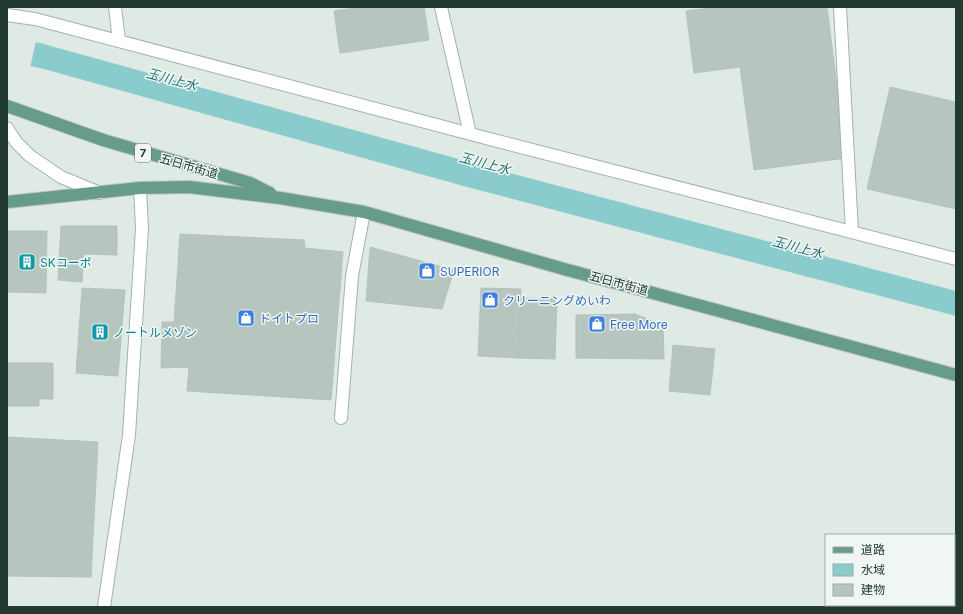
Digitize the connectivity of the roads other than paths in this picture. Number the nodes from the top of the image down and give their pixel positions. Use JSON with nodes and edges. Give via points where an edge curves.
{"nodes":[{"id":1,"x":115,"y":7,"type":"edge"},
{"id":2,"x":441,"y":7,"type":"edge"},
{"id":3,"x":840,"y":7,"type":"edge"},
{"id":4,"x":7,"y":15,"type":"edge"},
{"id":5,"x":119,"y":41,"type":"junction"},
{"id":6,"x":7,"y":106,"type":"edge"},
{"id":7,"x":7,"y":128,"type":"edge"},
{"id":8,"x":470,"y":134,"type":"junction"},
{"id":9,"x":140,"y":188,"type":"junction"},
{"id":10,"x":100,"y":193,"type":"junction"},
{"id":11,"x":280,"y":198,"type":"junction"},
{"id":12,"x":7,"y":202,"type":"edge"},
{"id":13,"x":364,"y":212,"type":"junction"},
{"id":14,"x":852,"y":232,"type":"junction"},
{"id":15,"x":956,"y":259,"type":"edge"},
{"id":16,"x":956,"y":375,"type":"edge"},
{"id":17,"x":341,"y":418,"type":"dead end"},
{"id":18,"x":104,"y":607,"type":"edge"}],
"edges":[{"from":1,"to":5,"type":"street"},
{"from":2,"to":8,"type":"street"},
{"from":3,"to":14,"type":"street"},
{"from":4,"to":5,"type":"street","via":[[35,19]]},
{"from":5,"to":8,"type":"street"},
{"from":6,"to":11,"type":"main road","name":"五日市街道","number":"7","via":[[103,140],[250,184]]},
{"from":7,"to":10,"type":"street","via":[[30,156],[61,177]]},
{"from":8,"to":14,"type":"street"},
{"from":9,"to":10,"type":"main road","name":"五日市街道","number":"7"},
{"from":9,"to":11,"type":"main road","name":"五日市街道","number":"7","via":[[188,187]]},
{"from":9,"to":18,"type":"street","via":[[142,228],[129,435]]},
{"from":10,"to":12,"type":"main road","name":"五日市街道","number":"7"},
{"from":11,"to":13,"type":"main road","name":"五日市街道","number":"7"},
{"from":13,"to":16,"type":"main road","name":"五日市街道","number":"7"},
{"from":13,"to":17,"type":"street","via":[[352,276]]},
{"from":14,"to":15,"type":"street"}]}
